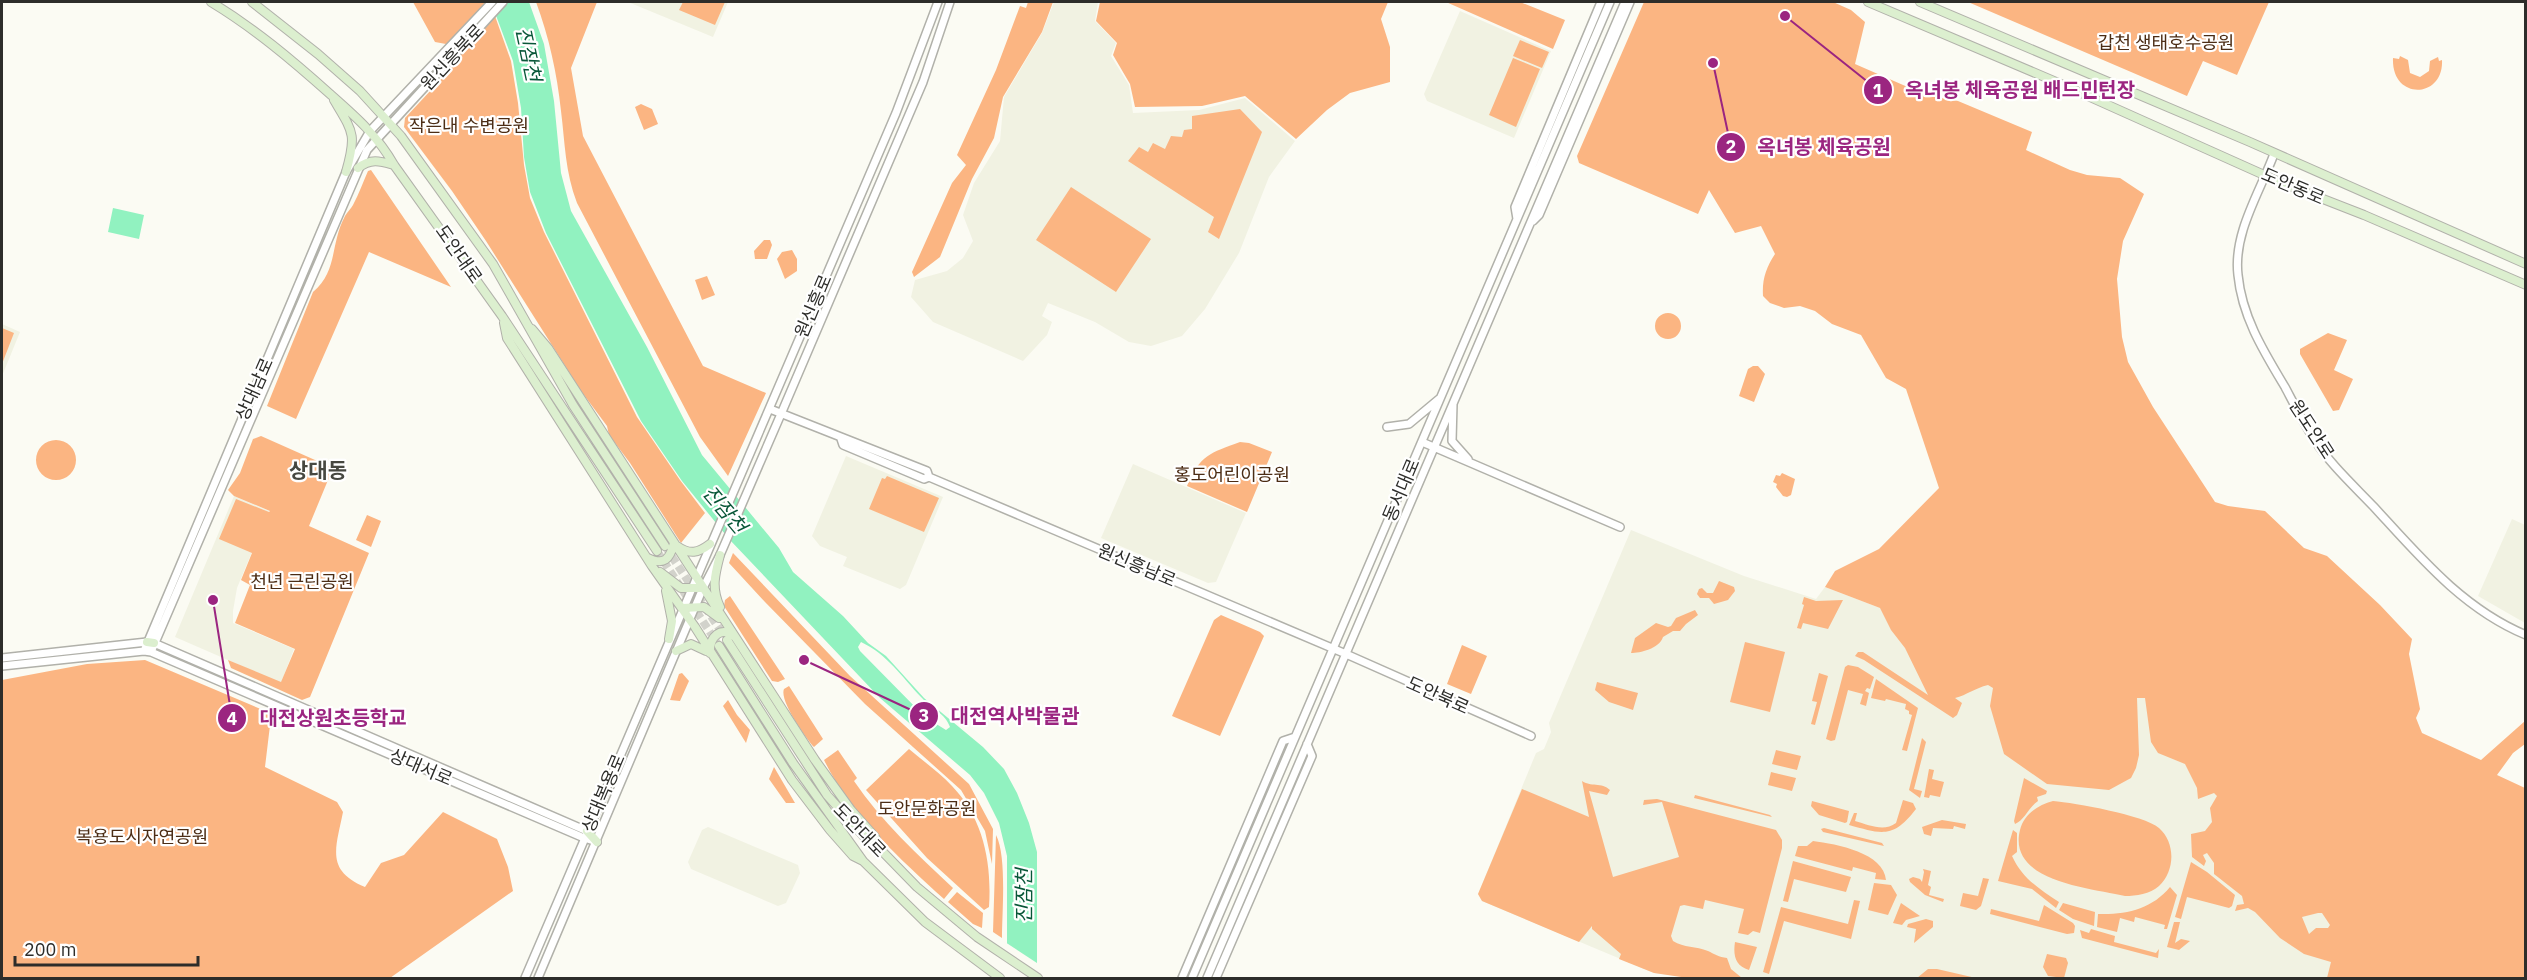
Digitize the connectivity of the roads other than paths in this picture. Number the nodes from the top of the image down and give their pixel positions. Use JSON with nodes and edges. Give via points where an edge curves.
{"nodes":[{"id":1,"x":211,"y":2,"type":"edge"},
{"id":2,"x":252,"y":2,"type":"edge"},
{"id":3,"x":492,"y":2,"type":"edge"},
{"id":4,"x":503,"y":2,"type":"edge"},
{"id":5,"x":938,"y":2,"type":"edge"},
{"id":6,"x":950,"y":2,"type":"edge"},
{"id":7,"x":1600,"y":2,"type":"edge"},
{"id":8,"x":1610,"y":2,"type":"edge"},
{"id":9,"x":1624,"y":2,"type":"edge"},
{"id":10,"x":1630,"y":2,"type":"edge"},
{"id":11,"x":1868,"y":2,"type":"edge"},
{"id":12,"x":1920,"y":2,"type":"edge"},
{"id":13,"x":332,"y":96,"type":"junction"},
{"id":14,"x":384,"y":115,"type":"junction"},
{"id":15,"x":391,"y":123,"type":"junction"},
{"id":16,"x":370,"y":131,"type":"junction"},
{"id":17,"x":376,"y":138,"type":"junction"},
{"id":18,"x":2274,"y":154,"type":"junction"},
{"id":19,"x":394,"y":165,"type":"junction"},
{"id":20,"x":358,"y":168,"type":"junction"},
{"id":21,"x":346,"y":172,"type":"junction"},
{"id":22,"x":2266,"y":175,"type":"junction"},
{"id":23,"x":1517,"y":219,"type":"junction"},
{"id":24,"x":1529,"y":225,"type":"junction"},
{"id":25,"x":2526,"y":264,"type":"edge"},
{"id":26,"x":2526,"y":285,"type":"edge"},
{"id":27,"x":502,"y":316,"type":"junction"},
{"id":28,"x":1441,"y":397,"type":"junction"},
{"id":29,"x":1453,"y":402,"type":"junction"},
{"id":30,"x":770,"y":409,"type":"junction"},
{"id":31,"x":781,"y":414,"type":"junction"},
{"id":32,"x":1387,"y":427,"type":"dead end"},
{"id":33,"x":1422,"y":442,"type":"junction"},
{"id":34,"x":1435,"y":447,"type":"junction"},
{"id":35,"x":1477,"y":466,"type":"junction"},
{"id":36,"x":749,"y":487,"type":"joint"},
{"id":37,"x":1620,"y":527,"type":"dead end"},
{"id":38,"x":710,"y":544,"type":"junction"},
{"id":39,"x":669,"y":545,"type":"junction"},
{"id":40,"x":657,"y":551,"type":"tunnel mouth"},
{"id":41,"x":720,"y":555,"type":"junction"},
{"id":42,"x":647,"y":558,"type":"junction"},
{"id":43,"x":652,"y":566,"type":"junction"},
{"id":44,"x":695,"y":577,"type":"junction"},
{"id":45,"x":662,"y":581,"type":"junction"},
{"id":46,"x":703,"y":588,"type":"junction"},
{"id":47,"x":690,"y":590,"type":"junction"},
{"id":48,"x":695,"y":606,"type":"junction"},
{"id":49,"x":682,"y":608,"type":"junction"},
{"id":50,"x":690,"y":619,"type":"junction"},
{"id":51,"x":2526,"y":635,"type":"edge"},
{"id":52,"x":729,"y":637,"type":"junction"},
{"id":53,"x":669,"y":639,"type":"junction"},
{"id":54,"x":738,"y":640,"type":"junction"},
{"id":55,"x":151,"y":643,"type":"junction"},
{"id":56,"x":719,"y":646,"type":"tunnel mouth"},
{"id":57,"x":1333,"y":648,"type":"junction"},
{"id":58,"x":676,"y":651,"type":"junction"},
{"id":59,"x":148,"y":652,"type":"junction"},
{"id":60,"x":710,"y":653,"type":"junction"},
{"id":61,"x":1346,"y":654,"type":"junction"},
{"id":62,"x":2,"y":658,"type":"edge"},
{"id":63,"x":2,"y":666,"type":"edge"},
{"id":64,"x":1531,"y":736,"type":"dead end"},
{"id":65,"x":1295,"y":737,"type":"junction"},
{"id":66,"x":1307,"y":744,"type":"junction"},
{"id":67,"x":585,"y":834,"type":"junction"},
{"id":68,"x":597,"y":842,"type":"junction"},
{"id":69,"x":880,"y":849,"type":"junction"},
{"id":70,"x":863,"y":861,"type":"junction"},
{"id":71,"x":525,"y":978,"type":"edge"},
{"id":72,"x":538,"y":978,"type":"edge"},
{"id":73,"x":1000,"y":978,"type":"edge"},
{"id":74,"x":1038,"y":978,"type":"edge"},
{"id":75,"x":1182,"y":978,"type":"edge"},
{"id":76,"x":1192,"y":978,"type":"edge"},
{"id":77,"x":1207,"y":978,"type":"edge"},
{"id":78,"x":1216,"y":978,"type":"edge"}],
"edges":[{"from":1,"to":13,"type":"main road","name":"도안대로","via":[[247,24]]},
{"from":2,"to":14,"type":"main road","name":"도안대로","via":[[318,54]]},
{"from":3,"to":14,"type":"street","name":"원신흥북로"},
{"from":4,"to":15,"type":"street","name":"원신흥북로"},
{"from":5,"to":30,"type":"street","name":"원신흥로","via":[[910,80]]},
{"from":6,"to":31,"type":"street","name":"원신흥로","via":[[923,82]]},
{"from":7,"to":23,"type":"street","via":[[1515,207]]},
{"from":8,"to":23,"type":"street","name":"동서대로"},
{"from":9,"to":24,"type":"street","name":"동서대로"},
{"from":10,"to":24,"type":"street","via":[[1539,215]]},
{"from":11,"to":22,"type":"main road","name":"도안동로"},
{"from":12,"to":18,"type":"main road","name":"도안동로"},
{"from":13,"to":16,"type":"main road","name":"도안대로"},
{"from":13,"to":21,"type":"main road","via":[[353,138]]},
{"from":14,"to":15,"type":"main road","name":"도안대로"},
{"from":14,"to":16,"type":"street","name":"원신흥북로"},
{"from":15,"to":17,"type":"street","name":"원신흥북로"},
{"from":15,"to":39,"type":"main road","name":"도안대로","via":[[493,264]]},
{"from":16,"to":17,"type":"main road","name":"도안대로"},
{"from":16,"to":21,"type":"street","name":"상대남로"},
{"from":17,"to":19,"type":"main road","name":"도안대로"},
{"from":17,"to":20,"type":"street","name":"상대남로"},
{"from":18,"to":22,"type":"street","name":"원도안로"},
{"from":18,"to":25,"type":"main road","name":"도안동로"},
{"from":19,"to":20,"type":"main road","via":[[372,160]]},
{"from":19,"to":27,"type":"main road","name":"도안대로"},
{"from":20,"to":55,"type":"street","name":"상대남로"},
{"from":21,"to":55,"type":"street","name":"상대남로"},
{"from":22,"to":26,"type":"main road","name":"도안동로"},
{"from":22,"to":51,"type":"street","name":"원도안로","via":[[2239,244],[2237,274],[2244,308],[2270,363],[2314,440],[2400,536],[2472,604]]},
{"from":23,"to":28,"type":"street","name":"동서대로"},
{"from":24,"to":29,"type":"street","name":"동서대로"},
{"from":27,"to":40,"type":"main road","name":"도안대로"},
{"from":27,"to":42,"type":"main road","via":[[507,338]]},
{"from":28,"to":32,"type":"street","via":[[1409,424]]},
{"from":28,"to":33,"type":"street","name":"동서대로"},
{"from":29,"to":34,"type":"street","name":"동서대로"},
{"from":29,"to":35,"type":"street","via":[[1452,441]]},
{"from":30,"to":31,"type":"street","name":"원신흥남로"},
{"from":30,"to":38,"type":"street","name":"원신흥로"},
{"from":31,"to":36,"type":"street","name":"원신흥로"},
{"from":31,"to":57,"type":"street","name":"원신흥남로","via":[[842,439],[843,445],[924,479],[929,477]]},
{"from":33,"to":34,"type":"street"},
{"from":33,"to":57,"type":"street","name":"동서대로"},
{"from":34,"to":35,"type":"street"},
{"from":34,"to":61,"type":"street","name":"동서대로"},
{"from":35,"to":37,"type":"street"},
{"from":36,"to":41,"type":"street","name":"상대복용로"},
{"from":38,"to":39,"type":"main road","via":[[693,553]]},
{"from":38,"to":44,"type":"street","name":"원신흥로"},
{"from":39,"to":42,"type":"main road","via":[[670,558],[666,561]]},
{"from":39,"to":44,"type":"main road","name":"도안대로"},
{"from":41,"to":46,"type":"street","name":"상대복용로"},
{"from":41,"to":54,"type":"main road","via":[[714,591]]},
{"from":42,"to":43,"type":"main road"},
{"from":43,"to":45,"type":"main road"},
{"from":43,"to":47,"type":"main road","via":[[675,585]]},
{"from":44,"to":46,"type":"main road","name":"도안대로"},
{"from":44,"to":47,"type":"street","name":"원신흥로"},
{"from":45,"to":49,"type":"main road"},
{"from":45,"to":53,"type":"main road","via":[[672,621]]},
{"from":46,"to":47,"type":"main road"},
{"from":46,"to":48,"type":"street","name":"상대복용로"},
{"from":46,"to":54,"type":"main road","name":"도안대로"},
{"from":47,"to":49,"type":"street","name":"원신흥로"},
{"from":48,"to":49,"type":"main road"},
{"from":48,"to":50,"type":"street","name":"상대복용로"},
{"from":48,"to":52,"type":"main road","via":[[714,614]]},
{"from":49,"to":50,"type":"main road"},
{"from":49,"to":53,"type":"street","name":"상대복용로"},
{"from":50,"to":58,"type":"street","name":"상대복용로"},
{"from":50,"to":60,"type":"main road"},
{"from":52,"to":54,"type":"main road"},
{"from":52,"to":60,"type":"main road","via":[[722,632],[714,635]]},
{"from":52,"to":69,"type":"main road","name":"도안대로","via":[[827,795]]},
{"from":53,"to":67,"type":"street","name":"상대복용로"},
{"from":54,"to":69,"type":"main road","via":[[815,760],[875,837]]},
{"from":55,"to":59,"type":"street","name":"상대남로"},
{"from":55,"to":62,"type":"street","name":"상대서로"},
{"from":55,"to":67,"type":"street","name":"상대서로"},
{"from":56,"to":70,"type":"main road","name":"도안대로"},
{"from":57,"to":61,"type":"street","name":"원신흥남로"},
{"from":57,"to":65,"type":"street","name":"동서대로"},
{"from":58,"to":60,"type":"main road","via":[[691,644]]},
{"from":58,"to":68,"type":"street","name":"상대복용로"},
{"from":59,"to":63,"type":"street","name":"상대서로"},
{"from":59,"to":67,"type":"street","name":"상대서로"},
{"from":60,"to":70,"type":"main road","via":[[792,780],[830,830],[853,856]]},
{"from":61,"to":64,"type":"street","name":"도안북로"},
{"from":61,"to":66,"type":"street","name":"동서대로"},
{"from":65,"to":75,"type":"street","via":[[1283,741]]},
{"from":65,"to":76,"type":"street","name":"동서대로"},
{"from":66,"to":77,"type":"street","name":"동서대로"},
{"from":66,"to":78,"type":"street","via":[[1312,756]]},
{"from":67,"to":68,"type":"main road"},
{"from":67,"to":71,"type":"street","name":"상대복용로"},
{"from":68,"to":72,"type":"street","name":"상대복용로"},
{"from":69,"to":74,"type":"main road","name":"도안대로","via":[[917,887],[986,944]]},
{"from":70,"to":73,"type":"main road","name":"도안대로","via":[[925,922]]}]}
